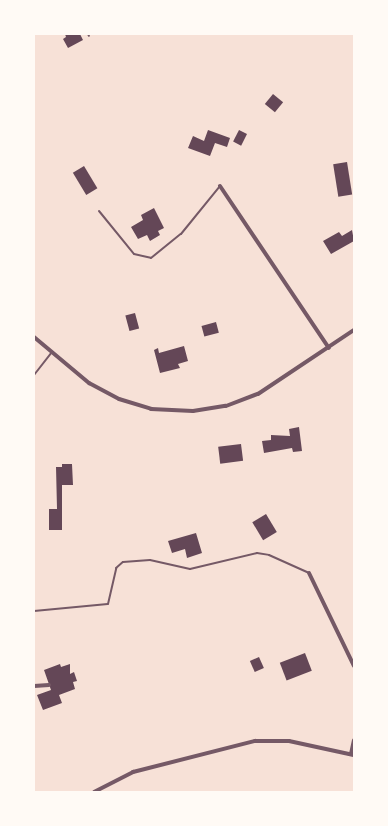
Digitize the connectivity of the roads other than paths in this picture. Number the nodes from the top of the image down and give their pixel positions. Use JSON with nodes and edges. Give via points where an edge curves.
{"nodes":[{"id":1,"x":220,"y":186,"type":"joint"},
{"id":2,"x":99,"y":211,"type":"dead end"},
{"id":3,"x":34,"y":275,"type":"edge"},
{"id":4,"x":34,"y":304,"type":"edge"},
{"id":5,"x":354,"y":330,"type":"edge"},
{"id":6,"x":34,"y":337,"type":"edge"},
{"id":7,"x":328,"y":348,"type":"junction"},
{"id":8,"x":52,"y":352,"type":"junction"},
{"id":9,"x":34,"y":376,"type":"edge"},
{"id":10,"x":309,"y":573,"type":"joint"},
{"id":11,"x":34,"y":611,"type":"edge"},
{"id":12,"x":354,"y":666,"type":"edge"},
{"id":13,"x":49,"y":685,"type":"dead end"},
{"id":14,"x":34,"y":686,"type":"edge"},
{"id":15,"x":354,"y":740,"type":"edge"},
{"id":16,"x":353,"y":754,"type":"edge"},
{"id":17,"x":94,"y":792,"type":"edge"}],
"edges":[{"from":1,"to":2,"type":"lane","via":[[182,234],[151,258],[134,254]]},
{"from":1,"to":7,"type":"street"},
{"from":3,"to":4,"type":"lane"},
{"from":5,"to":7,"type":"street"},
{"from":6,"to":8,"type":"street"},
{"from":7,"to":8,"type":"street","via":[[258,394],[226,406],[193,411],[151,409],[118,399],[89,383]]},
{"from":8,"to":9,"type":"lane"},
{"from":10,"to":11,"type":"lane","via":[[269,554],[257,553],[190,568],[150,560],[122,562],[116,568],[108,604]]},
{"from":10,"to":12,"type":"street"},
{"from":13,"to":14,"type":"street"},
{"from":15,"to":16,"type":"street"},
{"from":16,"to":17,"type":"street","via":[[289,741],[255,741],[134,772]]}]}
